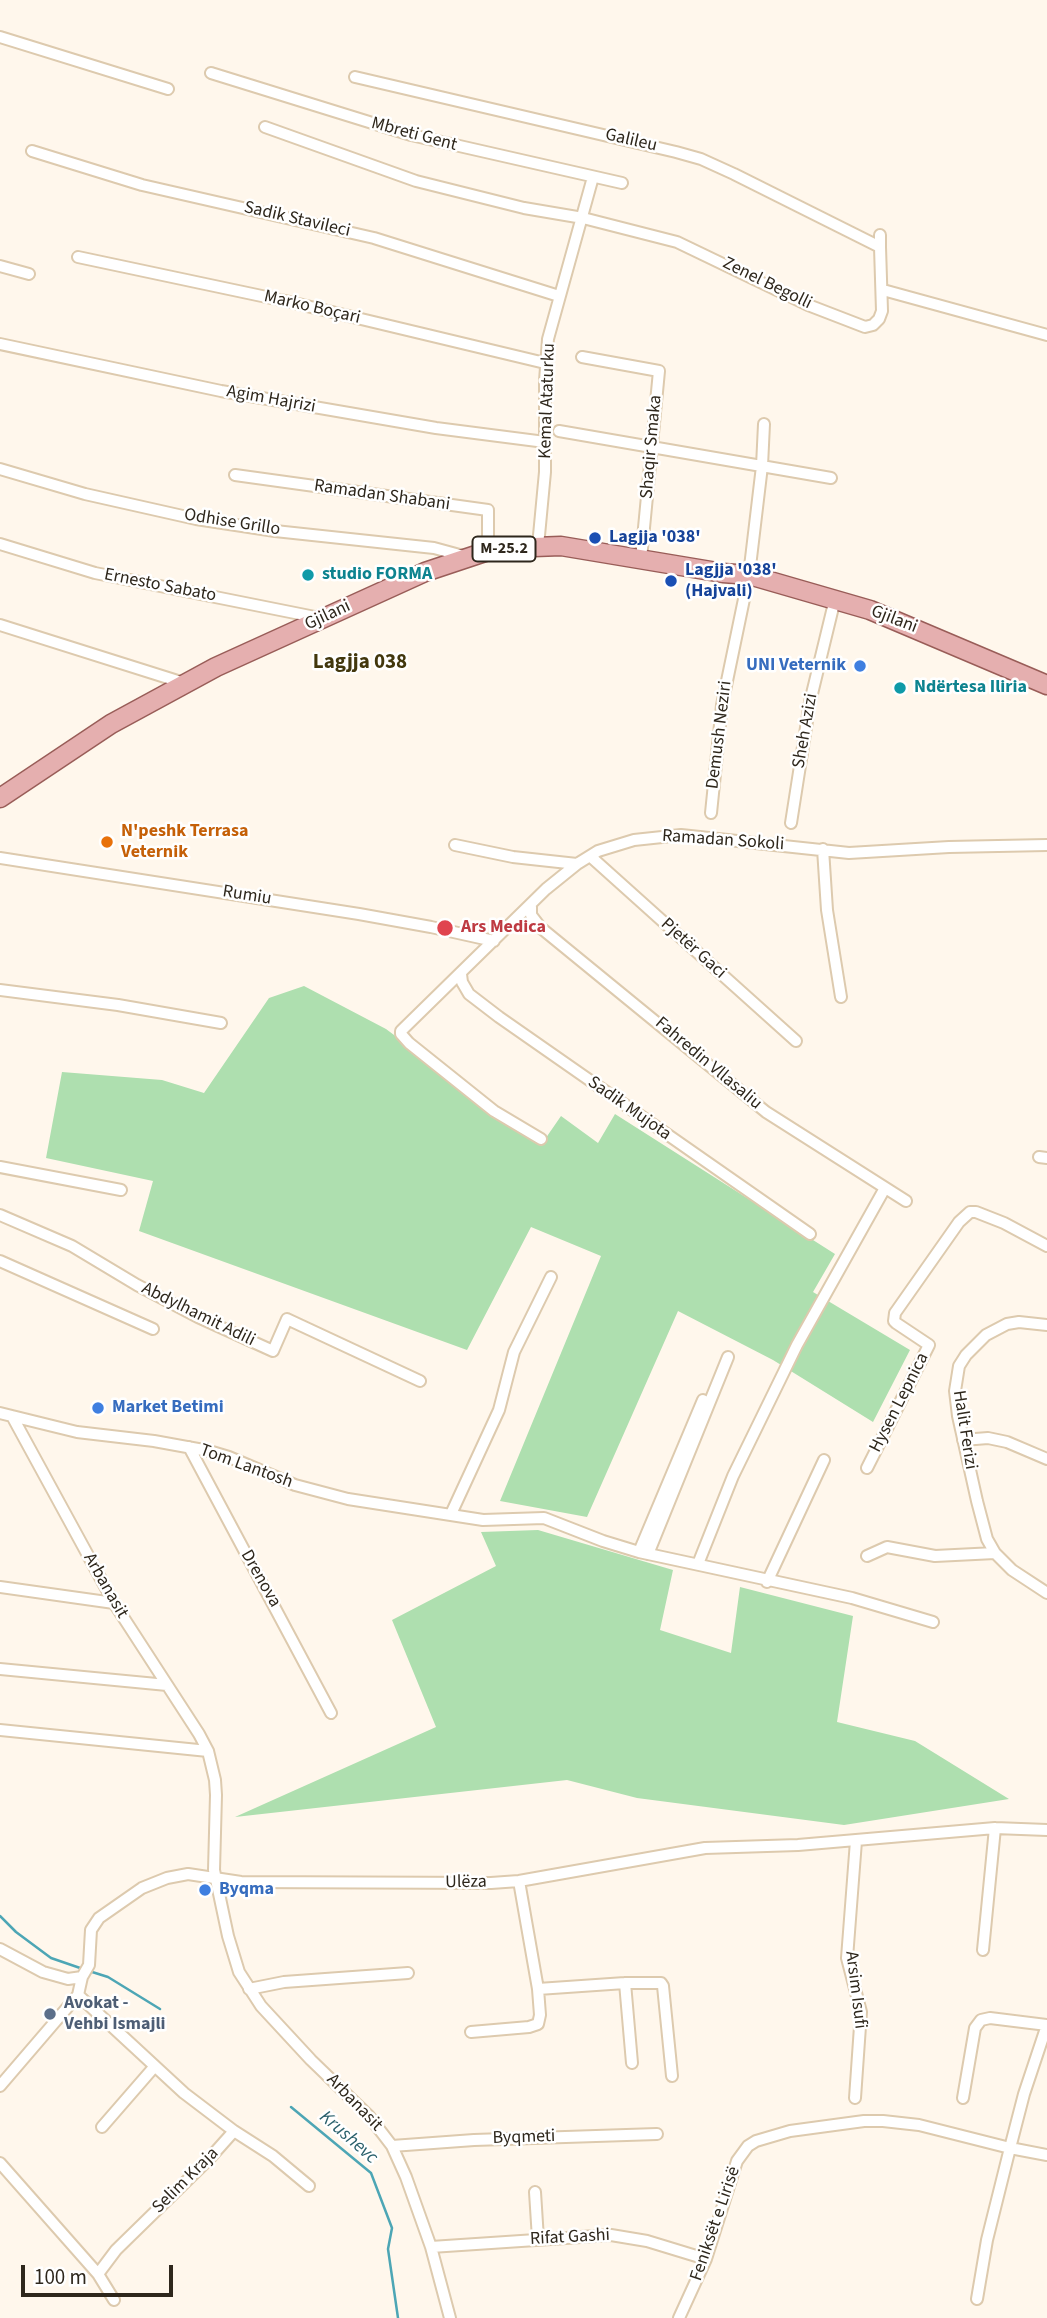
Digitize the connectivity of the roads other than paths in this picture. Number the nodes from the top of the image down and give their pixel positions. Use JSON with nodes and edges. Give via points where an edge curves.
{"nodes":[{"id":1,"x":0,"y":37,"type":"edge"},
{"id":2,"x":211,"y":73,"type":"dead end"},
{"id":3,"x":355,"y":77,"type":"dead end"},
{"id":4,"x":168,"y":89,"type":"dead end"},
{"id":5,"x":265,"y":127,"type":"dead end"},
{"id":6,"x":32,"y":151,"type":"dead end"},
{"id":7,"x":593,"y":177,"type":"junction"},
{"id":8,"x":622,"y":183,"type":"dead end"},
{"id":9,"x":583,"y":218,"type":"junction"},
{"id":10,"x":880,"y":241,"type":"joint"},
{"id":11,"x":78,"y":257,"type":"dead end"},
{"id":12,"x":0,"y":266,"type":"edge"},
{"id":13,"x":29,"y":274,"type":"dead end"},
{"id":14,"x":883,"y":290,"type":"junction"},
{"id":15,"x":559,"y":296,"type":"junction"},
{"id":16,"x":1047,"y":335,"type":"edge"},
{"id":17,"x":0,"y":345,"type":"edge"},
{"id":18,"x":582,"y":357,"type":"dead end"},
{"id":19,"x":545,"y":363,"type":"junction"},
{"id":20,"x":764,"y":424,"type":"dead end"},
{"id":21,"x":559,"y":431,"type":"dead end"},
{"id":22,"x":545,"y":442,"type":"junction"},
{"id":23,"x":652,"y":448,"type":"junction"},
{"id":24,"x":762,"y":466,"type":"junction"},
{"id":25,"x":0,"y":470,"type":"edge"},
{"id":26,"x":235,"y":475,"type":"dead end"},
{"id":27,"x":831,"y":478,"type":"dead end"},
{"id":28,"x":0,"y":544,"type":"edge"},
{"id":29,"x":538,"y":546,"type":"junction"},
{"id":30,"x":488,"y":551,"type":"junction"},
{"id":31,"x":467,"y":557,"type":"junction"},
{"id":32,"x":641,"y":559,"type":"junction"},
{"id":33,"x":749,"y":575,"type":"junction"},
{"id":34,"x":835,"y":599,"type":"junction"},
{"id":35,"x":323,"y":618,"type":"junction"},
{"id":36,"x":0,"y":625,"type":"edge"},
{"id":37,"x":184,"y":683,"type":"junction"},
{"id":38,"x":1047,"y":685,"type":"edge"},
{"id":39,"x":0,"y":798,"type":"edge"},
{"id":40,"x":711,"y":813,"type":"dead end"},
{"id":41,"x":791,"y":823,"type":"dead end"},
{"id":42,"x":455,"y":845,"type":"dead end"},
{"id":43,"x":1047,"y":845,"type":"edge"},
{"id":44,"x":823,"y":849,"type":"junction"},
{"id":45,"x":590,"y":856,"type":"junction"},
{"id":46,"x":0,"y":858,"type":"edge"},
{"id":47,"x":577,"y":864,"type":"junction"},
{"id":48,"x":531,"y":907,"type":"junction"},
{"id":49,"x":494,"y":942,"type":"junction"},
{"id":50,"x":461,"y":974,"type":"junction"},
{"id":51,"x":0,"y":990,"type":"edge"},
{"id":52,"x":841,"y":997,"type":"dead end"},
{"id":53,"x":221,"y":1023,"type":"dead end"},
{"id":54,"x":796,"y":1041,"type":"dead end"},
{"id":55,"x":541,"y":1139,"type":"dead end"},
{"id":56,"x":0,"y":1167,"type":"edge"},
{"id":57,"x":885,"y":1188,"type":"junction"},
{"id":58,"x":121,"y":1190,"type":"dead end"},
{"id":59,"x":906,"y":1200,"type":"dead end"},
{"id":60,"x":0,"y":1215,"type":"edge"},
{"id":61,"x":810,"y":1234,"type":"dead end"},
{"id":62,"x":1046,"y":1244,"type":"edge"},
{"id":63,"x":0,"y":1261,"type":"edge"},
{"id":64,"x":551,"y":1277,"type":"dead end"},
{"id":65,"x":1047,"y":1325,"type":"edge"},
{"id":66,"x":153,"y":1329,"type":"dead end"},
{"id":67,"x":729,"y":1357,"type":"dead end"},
{"id":68,"x":420,"y":1381,"type":"dead end"},
{"id":69,"x":707,"y":1391,"type":"dead end"},
{"id":70,"x":0,"y":1413,"type":"edge"},
{"id":71,"x":12,"y":1416,"type":"junction"},
{"id":72,"x":963,"y":1440,"type":"junction"},
{"id":73,"x":189,"y":1447,"type":"junction"},
{"id":74,"x":1047,"y":1459,"type":"edge"},
{"id":75,"x":824,"y":1460,"type":"dead end"},
{"id":76,"x":867,"y":1468,"type":"dead end"},
{"id":77,"x":452,"y":1514,"type":"junction"},
{"id":78,"x":644,"y":1553,"type":"junction"},
{"id":79,"x":995,"y":1553,"type":"junction"},
{"id":80,"x":867,"y":1556,"type":"dead end"},
{"id":81,"x":698,"y":1564,"type":"junction"},
{"id":82,"x":767,"y":1582,"type":"junction"},
{"id":83,"x":0,"y":1587,"type":"edge"},
{"id":84,"x":1047,"y":1593,"type":"edge"},
{"id":85,"x":114,"y":1603,"type":"junction"},
{"id":86,"x":933,"y":1622,"type":"dead end"},
{"id":87,"x":0,"y":1670,"type":"edge"},
{"id":88,"x":167,"y":1685,"type":"junction"},
{"id":89,"x":331,"y":1713,"type":"dead end"},
{"id":90,"x":0,"y":1730,"type":"edge"},
{"id":91,"x":208,"y":1751,"type":"junction"},
{"id":92,"x":995,"y":1828,"type":"junction"},
{"id":93,"x":1047,"y":1830,"type":"edge"},
{"id":94,"x":856,"y":1841,"type":"junction"},
{"id":95,"x":216,"y":1878,"type":"junction"},
{"id":96,"x":519,"y":1881,"type":"junction"},
{"id":97,"x":0,"y":1949,"type":"edge"},
{"id":98,"x":983,"y":1950,"type":"dead end"},
{"id":99,"x":86,"y":1971,"type":"junction"},
{"id":100,"x":408,"y":1973,"type":"dead end"},
{"id":101,"x":625,"y":1983,"type":"junction"},
{"id":102,"x":249,"y":1989,"type":"junction"},
{"id":103,"x":538,"y":1989,"type":"junction"},
{"id":104,"x":78,"y":1995,"type":"junction"},
{"id":105,"x":1047,"y":2025,"type":"edge"},
{"id":106,"x":471,"y":2032,"type":"dead end"},
{"id":107,"x":632,"y":2063,"type":"dead end"},
{"id":108,"x":155,"y":2066,"type":"junction"},
{"id":109,"x":672,"y":2076,"type":"dead end"},
{"id":110,"x":0,"y":2086,"type":"edge"},
{"id":111,"x":855,"y":2098,"type":"dead end"},
{"id":112,"x":963,"y":2098,"type":"dead end"},
{"id":113,"x":102,"y":2127,"type":"dead end"},
{"id":114,"x":234,"y":2131,"type":"junction"},
{"id":115,"x":657,"y":2134,"type":"dead end"},
{"id":116,"x":392,"y":2146,"type":"junction"},
{"id":117,"x":1010,"y":2148,"type":"junction"},
{"id":118,"x":1047,"y":2155,"type":"edge"},
{"id":119,"x":0,"y":2163,"type":"edge"},
{"id":120,"x":309,"y":2186,"type":"dead end"},
{"id":121,"x":535,"y":2192,"type":"dead end"},
{"id":122,"x":538,"y":2239,"type":"junction"},
{"id":123,"x":430,"y":2247,"type":"junction"},
{"id":124,"x":706,"y":2259,"type":"junction"},
{"id":125,"x":98,"y":2274,"type":"junction"},
{"id":126,"x":977,"y":2299,"type":"dead end"},
{"id":127,"x":114,"y":2300,"type":"dead end"},
{"id":128,"x":450,"y":2318,"type":"edge"},
{"id":129,"x":679,"y":2318,"type":"edge"}],
"edges":[{"from":1,"to":4,"type":"street"},
{"from":2,"to":7,"type":"street","name":"Mbreti Gent","via":[[411,135]]},
{"from":3,"to":10,"type":"street","name":"Galileu","via":[[701,159]]},
{"from":5,"to":9,"type":"street","via":[[416,181]]},
{"from":6,"to":15,"type":"street","name":"Sadik Stavileci","via":[[142,185],[374,238]]},
{"from":7,"to":8,"type":"street","name":"Mbreti Gent"},
{"from":7,"to":9,"type":"street","name":"Kemal Ataturku"},
{"from":9,"to":14,"type":"street","name":"Zenel Begolli","via":[[677,242],[864,327],[879,319]]},
{"from":9,"to":15,"type":"street","name":"Kemal Ataturku"},
{"from":10,"to":14,"type":"street","name":"Zenel Begolli"},
{"from":11,"to":19,"type":"street","name":"Marko Boçari"},
{"from":12,"to":13,"type":"street"},
{"from":14,"to":16,"type":"street"},
{"from":15,"to":19,"type":"street","name":"Kemal Ataturku"},
{"from":17,"to":22,"type":"street","name":"Agim Hajrizi","via":[[221,391]]},
{"from":18,"to":23,"type":"street","name":"Shaqir Smaka","via":[[659,371]]},
{"from":19,"to":22,"type":"street","name":"Kemal Ataturku"},
{"from":20,"to":24,"type":"street","name":"Demush Neziri"},
{"from":21,"to":23,"type":"street"},
{"from":22,"to":29,"type":"street","name":"Kemal Ataturku"},
{"from":23,"to":24,"type":"street"},
{"from":23,"to":32,"type":"street","name":"Shaqir Smaka"},
{"from":24,"to":27,"type":"street"},
{"from":24,"to":33,"type":"street","name":"Demush Neziri"},
{"from":25,"to":31,"type":"street","name":"Odhise Grillo","via":[[85,495],[196,519],[434,548]]},
{"from":26,"to":30,"type":"street","name":"Ramadan Shabani","via":[[488,510]]},
{"from":28,"to":35,"type":"street","name":"Ernesto Sabato","via":[[94,573]]},
{"from":29,"to":30,"type":"main road","name":"Gjilani","number":"M-25.2"},
{"from":29,"to":32,"type":"main road","name":"Gjilani","number":"M-25.2"},
{"from":30,"to":31,"type":"main road","name":"Gjilani","number":"M-25.2"},
{"from":31,"to":35,"type":"main road","name":"Gjilani","number":"M-25.2"},
{"from":32,"to":33,"type":"main road","name":"Gjilani","number":"M-25.2"},
{"from":33,"to":34,"type":"main road","name":"Gjilani","number":"M-25.2"},
{"from":33,"to":40,"type":"street","name":"Demush Neziri","via":[[722,705]]},
{"from":34,"to":38,"type":"main road","name":"Gjilani","number":"M-25.2"},
{"from":34,"to":41,"type":"street","name":"Sheh Azizi","via":[[810,702]]},
{"from":35,"to":37,"type":"main road","name":"Gjilani","number":"M-25.2"},
{"from":36,"to":37,"type":"street"},
{"from":37,"to":39,"type":"main road","name":"Gjilani","number":"M-25.2","via":[[111,724]]},
{"from":42,"to":47,"type":"street"},
{"from":43,"to":44,"type":"street","name":"Ramadan Sokoli","via":[[849,853]]},
{"from":44,"to":45,"type":"street","name":"Ramadan Sokoli","via":[[681,835],[634,840]]},
{"from":44,"to":52,"type":"street"},
{"from":45,"to":47,"type":"street","name":"Ramadan Sokoli"},
{"from":45,"to":54,"type":"street","name":"Pjetër Gaci"},
{"from":46,"to":49,"type":"street","name":"Rumiu","via":[[431,926]]},
{"from":47,"to":48,"type":"street","name":"Ramadan Sokoli"},
{"from":48,"to":49,"type":"street","name":"Ramadan Sokoli"},
{"from":48,"to":57,"type":"street","name":"Fahredin Vllasaliu","via":[[530,915],[541,928],[731,1084],[775,1118]]},
{"from":49,"to":50,"type":"street","name":"Ramadan Sokoli"},
{"from":50,"to":55,"type":"street","name":"Ramadan Sokoli","via":[[401,1031],[409,1043],[494,1111]]},
{"from":50,"to":61,"type":"street","name":"Sadik Mujota","via":[[469,994],[499,1017]]},
{"from":51,"to":53,"type":"street"},
{"from":56,"to":58,"type":"street"},
{"from":57,"to":59,"type":"street","name":"Fahredin Vllasaliu"},
{"from":57,"to":81,"type":"street","via":[[797,1345],[733,1476]]},
{"from":60,"to":68,"type":"street","name":"Abdylhamit Adili","via":[[72,1246],[136,1285],[273,1351],[288,1319]]},
{"from":62,"to":76,"type":"street","name":"Hysen Lepnica","via":[[976,1212],[959,1222],[895,1313],[896,1324],[929,1345]]},
{"from":63,"to":66,"type":"street"},
{"from":64,"to":77,"type":"street","via":[[514,1352],[499,1410]]},
{"from":65,"to":72,"type":"street","name":"Halit Ferizi","via":[[1029,1321],[1007,1324],[986,1335],[966,1355],[955,1391]]},
{"from":67,"to":78,"type":"street"},
{"from":69,"to":78,"type":"street"},
{"from":70,"to":71,"type":"street","name":"Tom Lantosh"},
{"from":71,"to":73,"type":"street","name":"Tom Lantosh","via":[[77,1432]]},
{"from":71,"to":85,"type":"street","name":"Arbanasit"},
{"from":72,"to":74,"type":"street","via":[[997,1440]]},
{"from":72,"to":79,"type":"street","name":"Halit Ferizi","via":[[983,1526]]},
{"from":73,"to":77,"type":"street","name":"Tom Lantosh","via":[[229,1457],[318,1492]]},
{"from":73,"to":89,"type":"street","name":"Drenova"},
{"from":75,"to":82,"type":"street"},
{"from":77,"to":78,"type":"street","name":"Tom Lantosh","via":[[483,1520],[544,1518]]},
{"from":78,"to":81,"type":"street","name":"Tom Lantosh"},
{"from":79,"to":80,"type":"street","via":[[935,1556],[887,1547]]},
{"from":79,"to":84,"type":"street"},
{"from":81,"to":82,"type":"street","name":"Tom Lantosh"},
{"from":82,"to":86,"type":"street","name":"Tom Lantosh","via":[[852,1598]]},
{"from":83,"to":85,"type":"street"},
{"from":85,"to":88,"type":"street","name":"Arbanasit"},
{"from":87,"to":88,"type":"street"},
{"from":88,"to":91,"type":"street","name":"Arbanasit"},
{"from":90,"to":91,"type":"street"},
{"from":91,"to":95,"type":"street","name":"Arbanasit","via":[[215,1788]]},
{"from":92,"to":93,"type":"street","name":"Ulëza"},
{"from":92,"to":94,"type":"street","name":"Ulëza"},
{"from":92,"to":98,"type":"street"},
{"from":94,"to":96,"type":"street","name":"Ulëza","via":[[684,1850]]},
{"from":94,"to":111,"type":"street","name":"Arsim Isufi","via":[[847,1958],[861,2012]]},
{"from":95,"to":96,"type":"street","name":"Ulëza","via":[[315,1883]]},
{"from":95,"to":99,"type":"street","name":"Ulëza","via":[[188,1874],[167,1878],[118,1903],[91,1930]]},
{"from":95,"to":102,"type":"street","name":"Arbanasit","via":[[234,1957]]},
{"from":96,"to":103,"type":"street"},
{"from":97,"to":99,"type":"street","via":[[43,1972],[68,1979]]},
{"from":99,"to":104,"type":"street","name":"Ulëza"},
{"from":100,"to":102,"type":"street"},
{"from":101,"to":103,"type":"street"},
{"from":101,"to":107,"type":"street"},
{"from":101,"to":109,"type":"street","via":[[663,1986]]},
{"from":102,"to":116,"type":"street","name":"Arbanasit"},
{"from":103,"to":106,"type":"street","via":[[538,2024]]},
{"from":104,"to":108,"type":"street","name":"Selim Kraja"},
{"from":104,"to":110,"type":"street"},
{"from":105,"to":112,"type":"street","via":[[981,2020],[975,2028]]},
{"from":105,"to":117,"type":"street"},
{"from":108,"to":113,"type":"street"},
{"from":108,"to":114,"type":"street","name":"Selim Kraja"},
{"from":114,"to":120,"type":"street"},
{"from":114,"to":125,"type":"street","name":"Selim Kraja"},
{"from":115,"to":116,"type":"street","name":"Byqmeti"},
{"from":116,"to":123,"type":"street","name":"Arbanasit"},
{"from":117,"to":118,"type":"street","name":"Feniksët e Lirisë"},
{"from":117,"to":124,"type":"street","name":"Feniksët e Lirisë","via":[[919,2125],[883,2121],[817,2127],[755,2141],[737,2161]]},
{"from":117,"to":126,"type":"street"},
{"from":119,"to":125,"type":"street"},
{"from":121,"to":122,"type":"street"},
{"from":122,"to":123,"type":"street","name":"Rifat Gashi"},
{"from":122,"to":124,"type":"street","name":"Rifat Gashi","via":[[628,2236]]},
{"from":123,"to":128,"type":"street","name":"Arbanasit"},
{"from":124,"to":129,"type":"street","name":"Feniksët e Lirisë"},
{"from":125,"to":127,"type":"street"}]}
